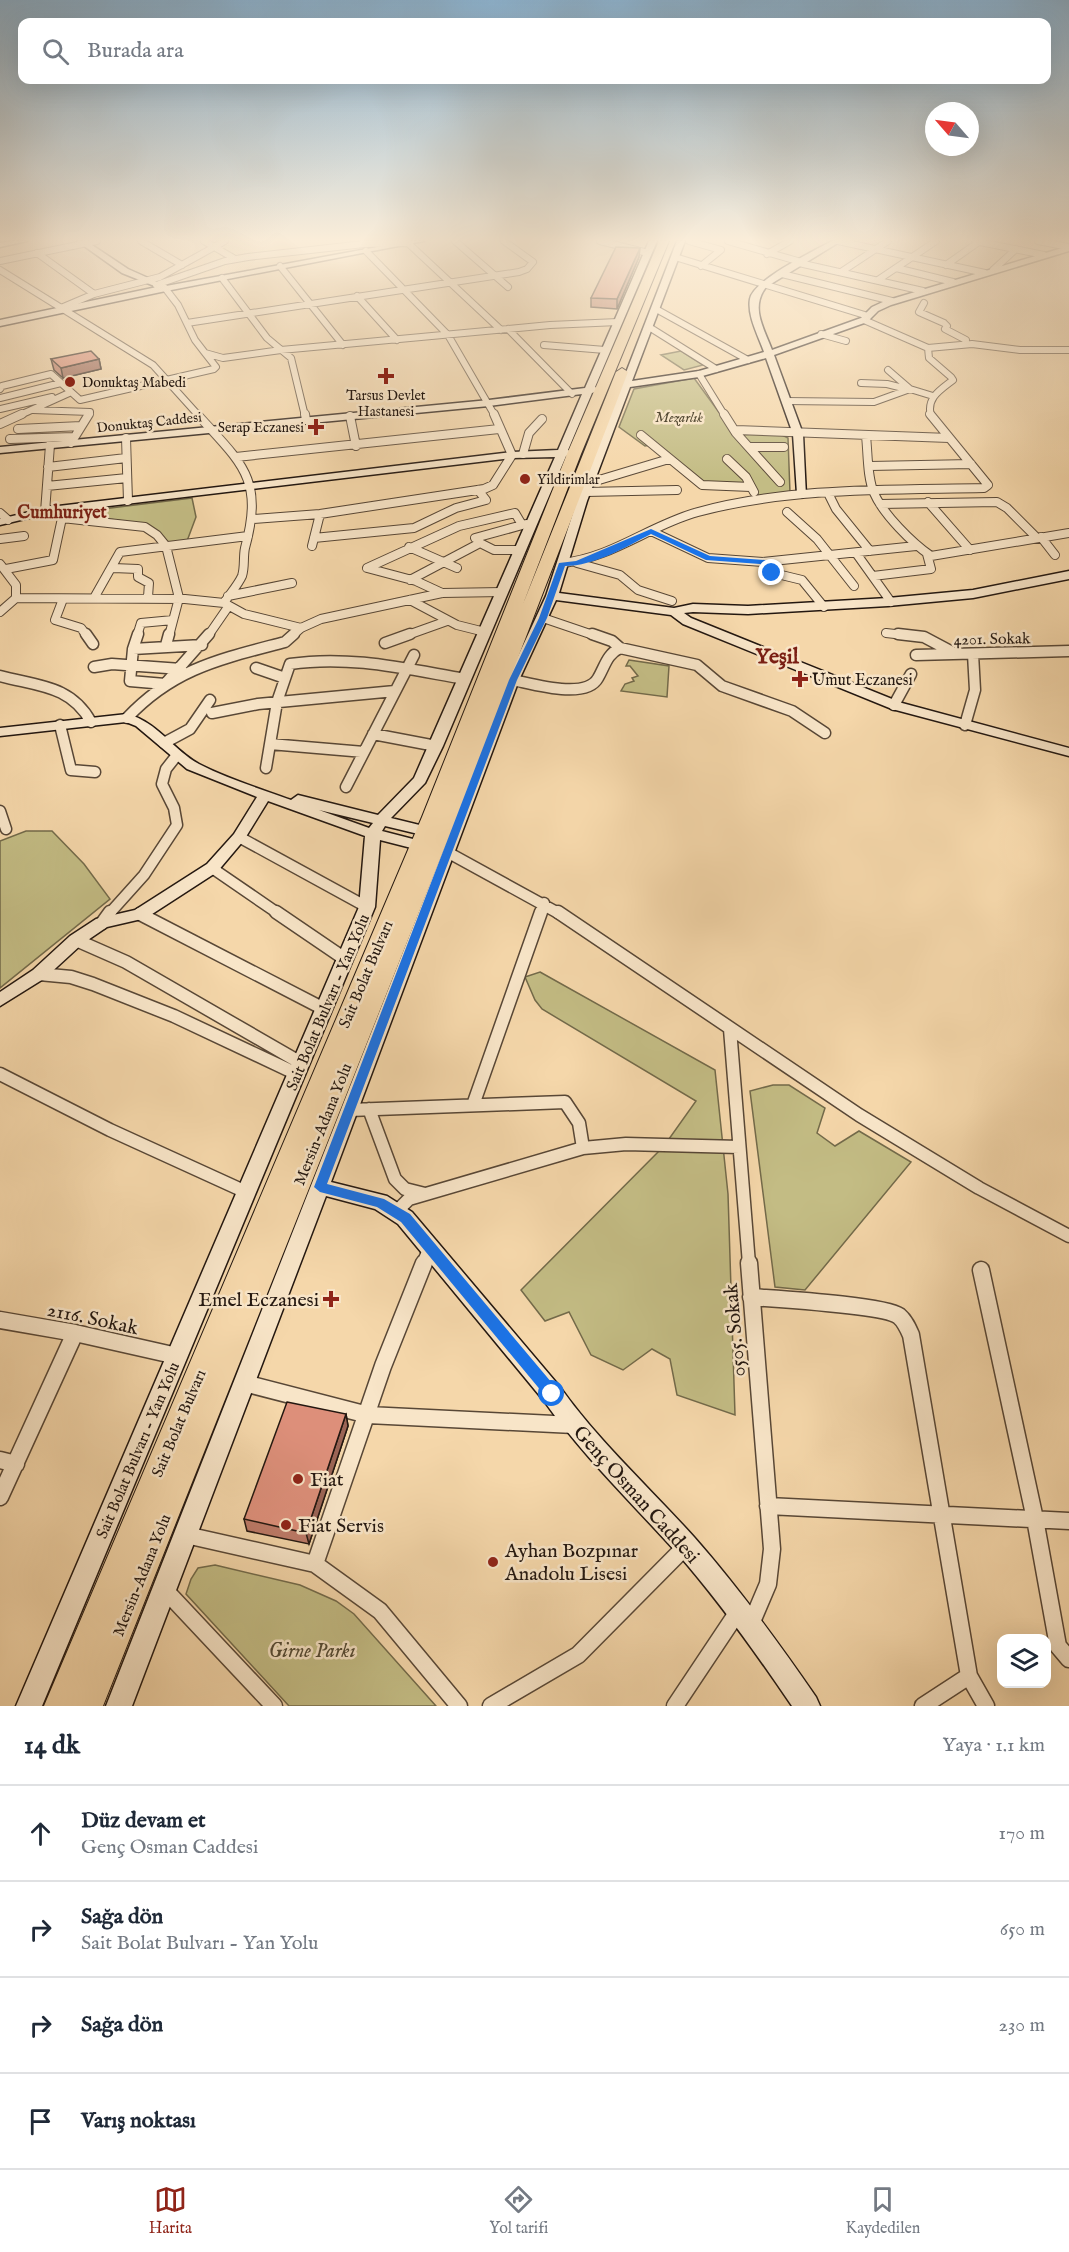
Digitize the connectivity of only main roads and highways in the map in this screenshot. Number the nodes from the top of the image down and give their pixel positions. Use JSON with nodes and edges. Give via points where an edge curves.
{"nodes":[{"id":1,"x":633,"y":321,"type":"edge"},
{"id":2,"x":601,"y":389,"type":"junction"},
{"id":3,"x":437,"y":841,"type":"junction"},
{"id":4,"x":60,"y":1706,"type":"edge"},
{"id":5,"x":87,"y":1706,"type":"edge"}],
"edges":[{"from":1,"to":2,"type":"highway","name":"Mersin-Adana Yolu"},
{"from":2,"to":3,"type":"highway","name":"Mersin-Adana Yolu"},
{"from":2,"to":3,"type":"highway","name":"Sait Bolat Bulvarı","via":[[568,454]]},
{"from":3,"to":4,"type":"highway","name":"Sait Bolat Bulvarı"},
{"from":3,"to":5,"type":"highway","name":"Mersin-Adana Yolu"}]}
